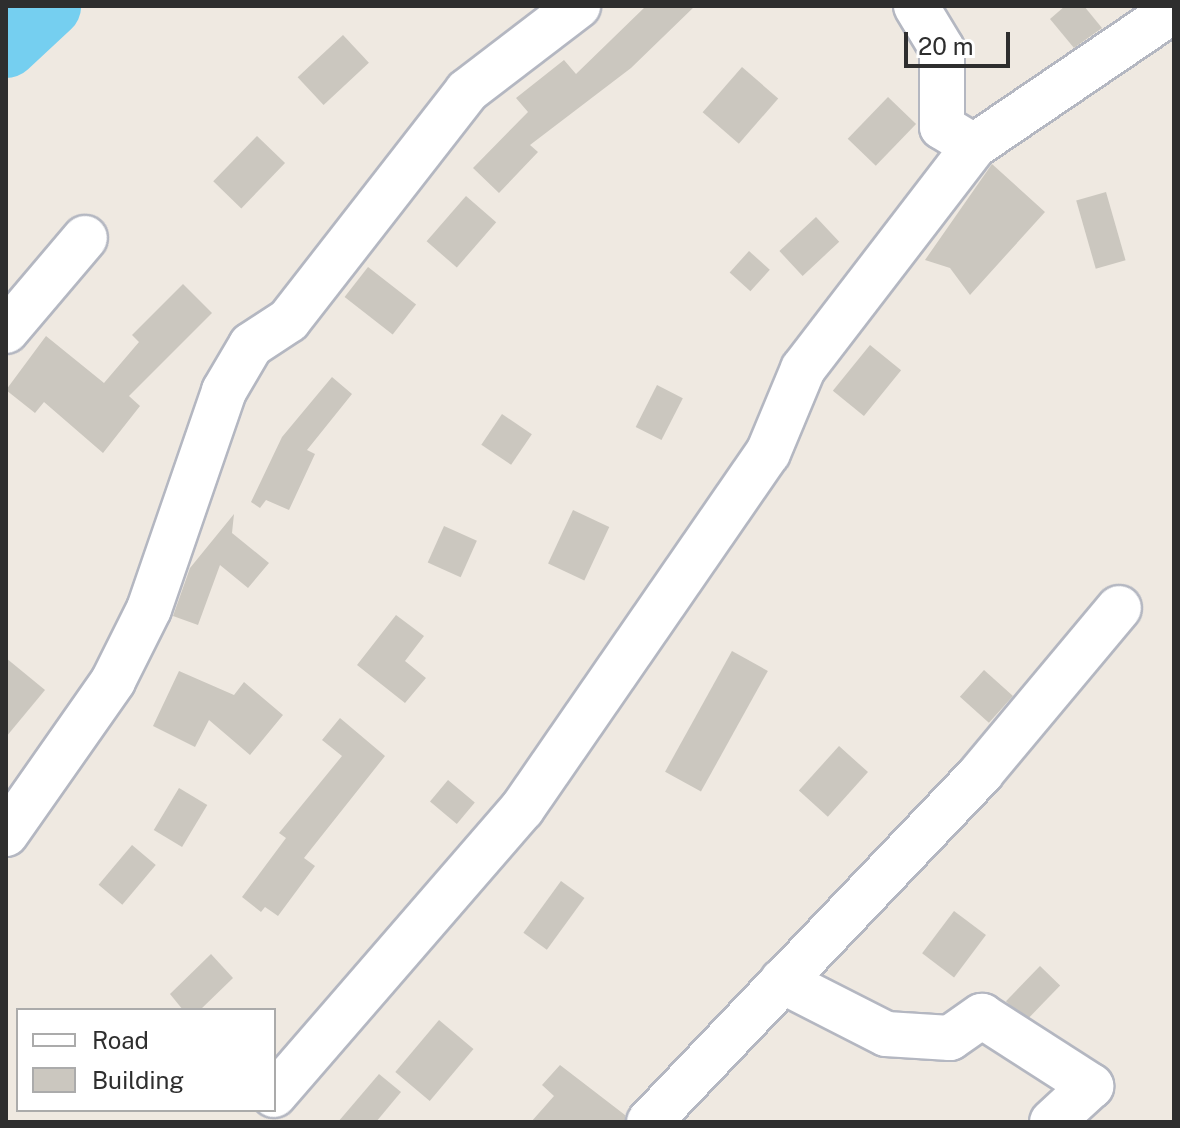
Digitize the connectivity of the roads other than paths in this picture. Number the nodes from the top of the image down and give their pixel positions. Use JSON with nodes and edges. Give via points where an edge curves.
{"nodes":[{"id":1,"x":578,"y":6,"type":"edge"},
{"id":2,"x":916,"y":6,"type":"edge"},
{"id":3,"x":1174,"y":10,"type":"edge"},
{"id":4,"x":974,"y":146,"type":"junction"},
{"id":5,"x":85,"y":238,"type":"dead end"},
{"id":6,"x":6,"y":331,"type":"edge"},
{"id":7,"x":1119,"y":608,"type":"dead end"},
{"id":8,"x":6,"y":834,"type":"edge"},
{"id":9,"x":782,"y":981,"type":"junction"},
{"id":10,"x":276,"y":1093,"type":"edge"},
{"id":11,"x":649,"y":1122,"type":"edge"},
{"id":12,"x":1052,"y":1122,"type":"edge"}],
"edges":[{"from":1,"to":8,"type":"street","via":[[467,91],[289,320],[251,345],[224,391],[149,609],[113,681]]},
{"from":2,"to":4,"type":"street","via":[[942,49],[942,127]]},
{"from":3,"to":4,"type":"street"},
{"from":4,"to":10,"type":"street","via":[[803,369],[768,453],[522,809]]},
{"from":5,"to":6,"type":"street"},
{"from":7,"to":9,"type":"street","via":[[981,773]]},
{"from":9,"to":11,"type":"street"},
{"from":9,"to":12,"type":"street","via":[[886,1034],[950,1038],[982,1016],[1091,1086]]}]}
